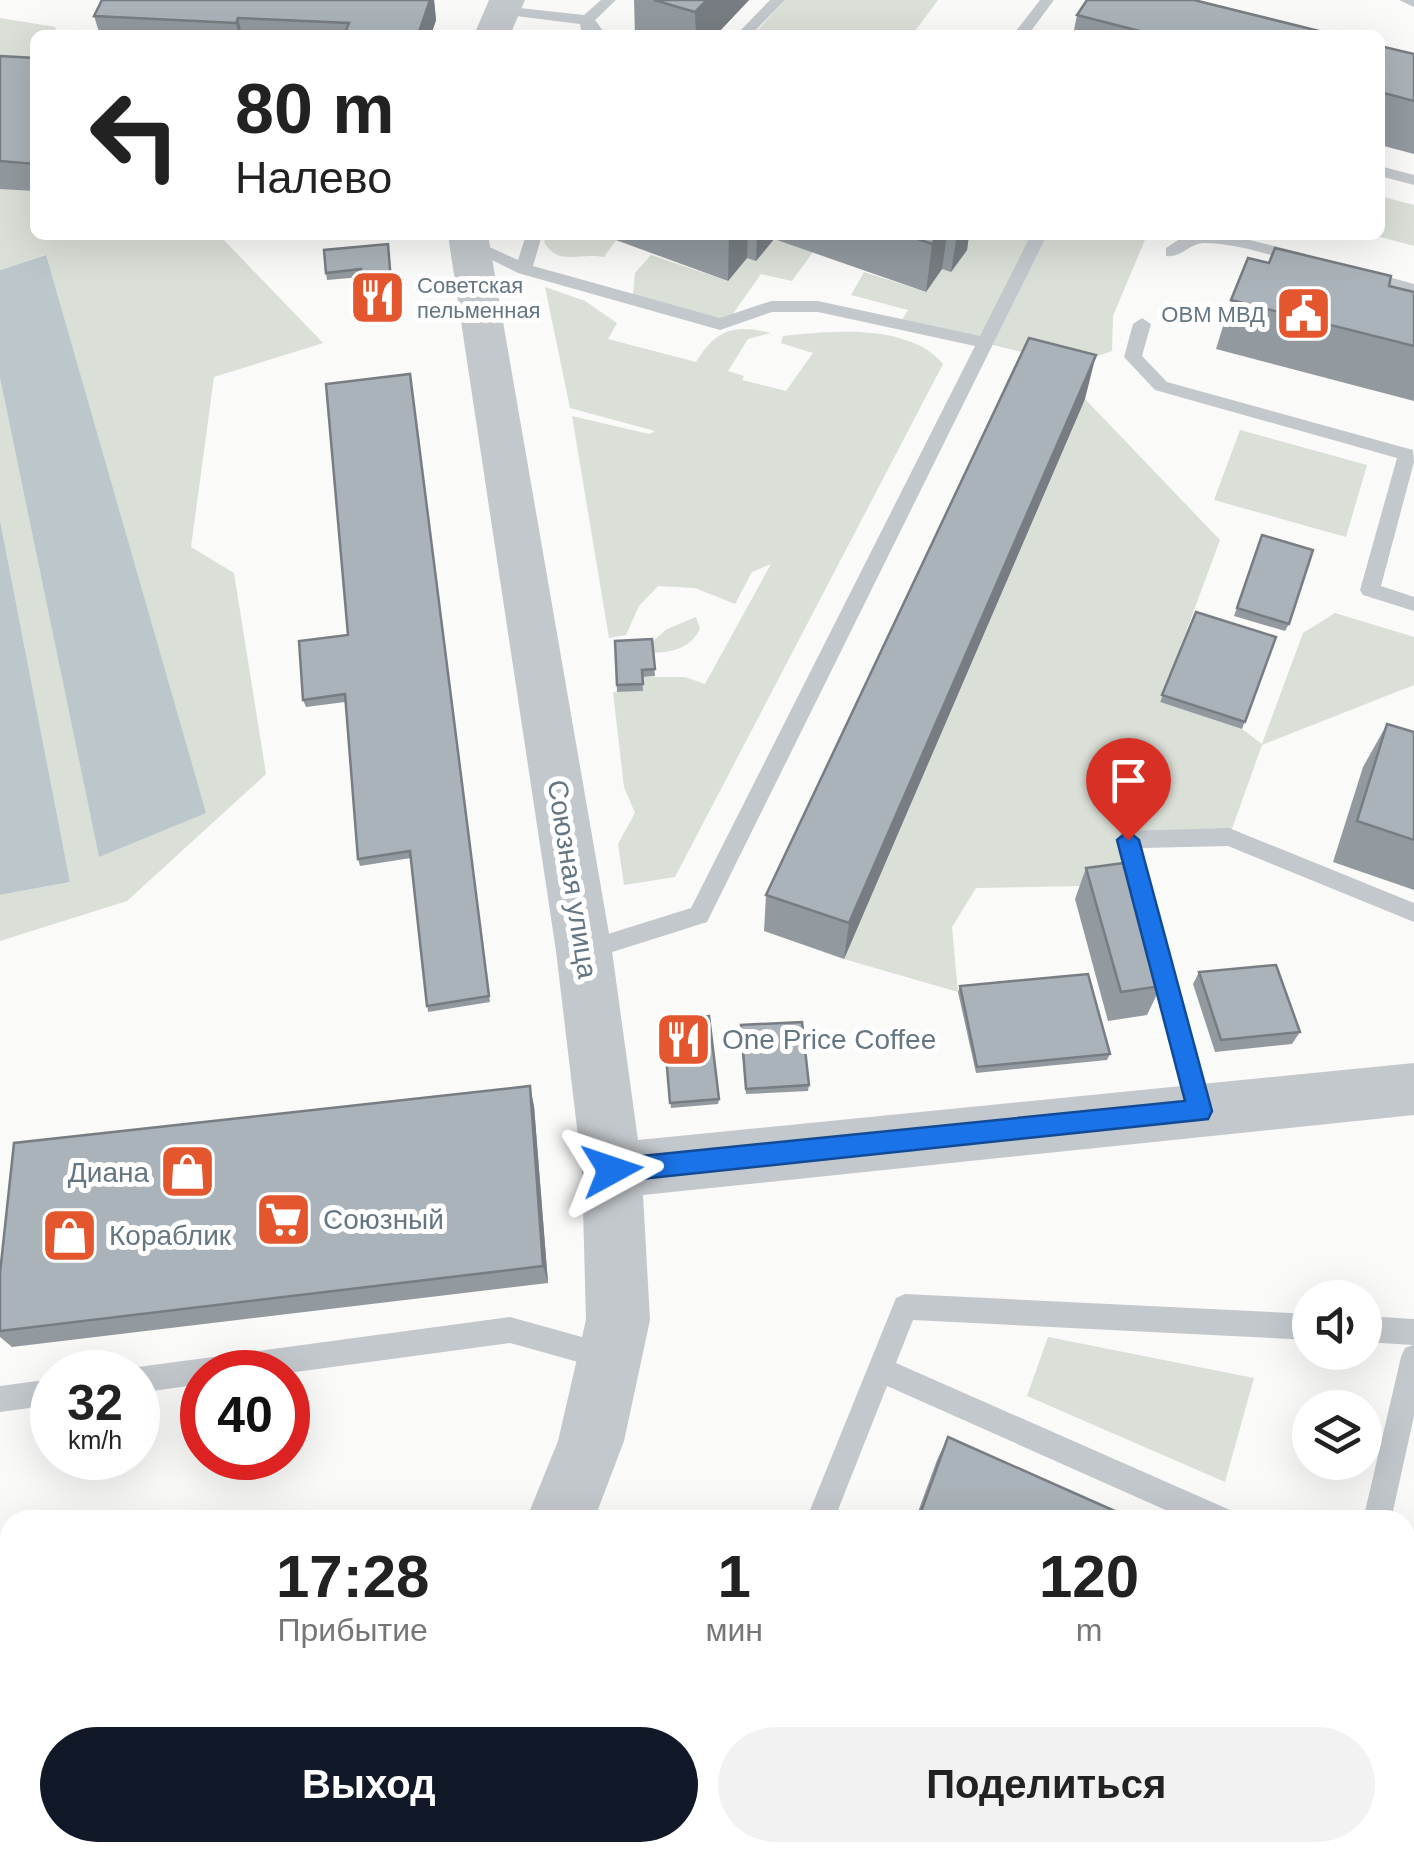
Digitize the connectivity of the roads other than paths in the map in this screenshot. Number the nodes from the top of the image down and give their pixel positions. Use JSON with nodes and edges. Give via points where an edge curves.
{"nodes":[{"id":1,"x":609,"y":0,"type":"edge"},
{"id":2,"x":778,"y":0,"type":"edge"},
{"id":3,"x":1046,"y":0,"type":"edge"},
{"id":4,"x":1406,"y":0,"type":"edge"},
{"id":5,"x":1414,"y":3,"type":"edge"},
{"id":6,"x":500,"y":15,"type":"edge"},
{"id":7,"x":587,"y":28,"type":"edge"},
{"id":8,"x":749,"y":30,"type":"edge"},
{"id":9,"x":1024,"y":30,"type":"edge"},
{"id":10,"x":1385,"y":173,"type":"edge"},
{"id":11,"x":1414,"y":180,"type":"edge"},
{"id":12,"x":469,"y":240,"type":"edge"},
{"id":13,"x":533,"y":240,"type":"edge"},
{"id":14,"x":1037,"y":240,"type":"edge"},
{"id":15,"x":1190,"y":240,"type":"edge"},
{"id":16,"x":1228,"y":240,"type":"edge"},
{"id":17,"x":1172,"y":252,"type":"dead end"},
{"id":18,"x":1314,"y":261,"type":"edge"},
{"id":19,"x":524,"y":269,"type":"junction"},
{"id":20,"x":1348,"y":271,"type":"edge"},
{"id":21,"x":1414,"y":289,"type":"edge"},
{"id":22,"x":1142,"y":324,"type":"dead end"},
{"id":23,"x":986,"y":342,"type":"junction"},
{"id":24,"x":1414,"y":604,"type":"edge"},
{"id":25,"x":1414,"y":912,"type":"edge"},
{"id":26,"x":584,"y":951,"type":"junction"},
{"id":27,"x":1414,"y":1089,"type":"edge"},
{"id":28,"x":1200,"y":1111,"type":"junction"},
{"id":29,"x":612,"y":1170,"type":"junction"},
{"id":30,"x":1292,"y":1326,"type":"edge"},
{"id":31,"x":1382,"y":1331,"type":"edge"},
{"id":32,"x":1414,"y":1332,"type":"edge"},
{"id":33,"x":1414,"y":1357,"type":"edge"},
{"id":34,"x":611,"y":1358,"type":"junction"},
{"id":35,"x":878,"y":1369,"type":"junction"},
{"id":36,"x":160,"y":1377,"type":"edge"},
{"id":37,"x":30,"y":1395,"type":"edge"},
{"id":38,"x":0,"y":1399,"type":"edge"},
{"id":39,"x":564,"y":1510,"type":"edge"},
{"id":40,"x":824,"y":1510,"type":"edge"},
{"id":41,"x":1197,"y":1510,"type":"edge"},
{"id":42,"x":1379,"y":1510,"type":"edge"}],
"edges":[{"from":1,"to":7,"type":"lane"},
{"from":2,"to":8,"type":"lane"},
{"from":3,"to":9,"type":"lane"},
{"from":4,"to":5,"type":"lane"},
{"from":6,"to":7,"type":"lane"},
{"from":10,"to":11,"type":"lane"},
{"from":12,"to":19,"type":"lane"},
{"from":12,"to":26,"type":"street","name":"Союзная улица"},
{"from":13,"to":19,"type":"lane"},
{"from":14,"to":23,"type":"lane"},
{"from":15,"to":17,"type":"lane"},
{"from":16,"to":18,"type":"lane"},
{"from":19,"to":23,"type":"lane","via":[[720,324],[770,307],[826,308]]},
{"from":20,"to":21,"type":"lane"},
{"from":22,"to":24,"type":"lane","via":[[1133,357],[1161,386],[1408,454],[1370,590]]},
{"from":23,"to":26,"type":"lane","via":[[700,914]]},
{"from":25,"to":28,"type":"lane","via":[[1229,837],[1128,840]]},
{"from":26,"to":29,"type":"street","name":"Союзная улица"},
{"from":27,"to":28,"type":"street"},
{"from":28,"to":29,"type":"street"},
{"from":29,"to":34,"type":"street","name":"Союзная улица","via":[[618,1320]]},
{"from":30,"to":35,"type":"lane","via":[[905,1307]]},
{"from":31,"to":32,"type":"lane"},
{"from":33,"to":42,"type":"lane"},
{"from":34,"to":36,"type":"lane","via":[[510,1330]]},
{"from":34,"to":39,"type":"street","name":"Союзная улица","via":[[591,1441]]},
{"from":35,"to":40,"type":"lane"},
{"from":35,"to":41,"type":"lane"},
{"from":37,"to":38,"type":"lane"}]}
